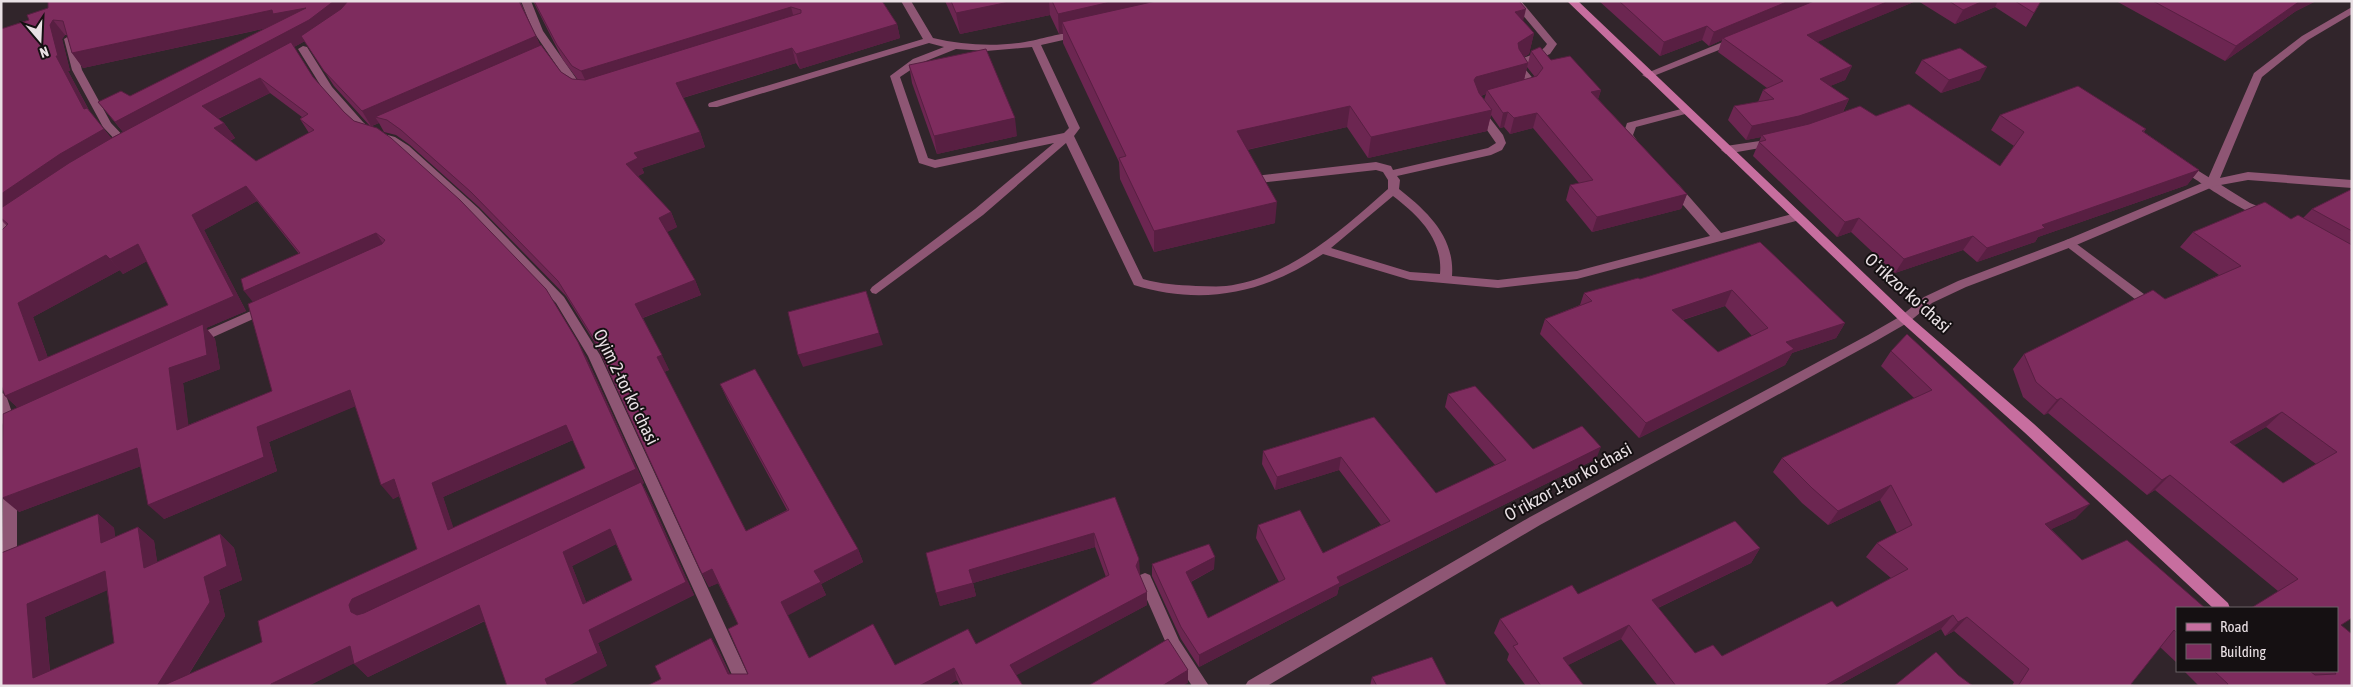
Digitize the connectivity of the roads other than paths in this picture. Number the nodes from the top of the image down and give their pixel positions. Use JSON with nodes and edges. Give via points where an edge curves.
{"nodes":[{"id":1,"x":526,"y":1,"type":"edge"},
{"id":2,"x":906,"y":1,"type":"edge"},
{"id":3,"x":1516,"y":1,"type":"edge"},
{"id":4,"x":1572,"y":1,"type":"edge"},
{"id":5,"x":2352,"y":10,"type":"edge"},
{"id":6,"x":1092,"y":32,"type":"edge"},
{"id":7,"x":1749,"y":34,"type":"edge"},
{"id":8,"x":70,"y":39,"type":"edge"},
{"id":9,"x":929,"y":40,"type":"junction"},
{"id":10,"x":316,"y":42,"type":"edge"},
{"id":11,"x":1036,"y":44,"type":"junction"},
{"id":12,"x":952,"y":47,"type":"junction"},
{"id":13,"x":1647,"y":75,"type":"junction"},
{"id":14,"x":595,"y":90,"type":"edge"},
{"id":15,"x":1514,"y":92,"type":"edge"},
{"id":16,"x":1479,"y":100,"type":"edge"},
{"id":17,"x":713,"y":105,"type":"dead end"},
{"id":18,"x":1685,"y":111,"type":"junction"},
{"id":19,"x":387,"y":125,"type":"edge"},
{"id":20,"x":369,"y":133,"type":"junction"},
{"id":21,"x":1068,"y":136,"type":"junction"},
{"id":22,"x":1784,"y":140,"type":"edge"},
{"id":23,"x":126,"y":145,"type":"edge"},
{"id":24,"x":1726,"y":150,"type":"junction"},
{"id":25,"x":1644,"y":155,"type":"edge"},
{"id":26,"x":2170,"y":158,"type":"edge"},
{"id":27,"x":1392,"y":174,"type":"junction"},
{"id":28,"x":1663,"y":175,"type":"edge"},
{"id":29,"x":1259,"y":179,"type":"edge"},
{"id":30,"x":2212,"y":184,"type":"junction"},
{"id":31,"x":2352,"y":184,"type":"edge"},
{"id":32,"x":1393,"y":190,"type":"junction"},
{"id":33,"x":25,"y":208,"type":"edge"},
{"id":34,"x":1796,"y":217,"type":"junction"},
{"id":35,"x":2274,"y":218,"type":"edge"},
{"id":36,"x":1,"y":227,"type":"edge"},
{"id":37,"x":1719,"y":238,"type":"junction"},
{"id":38,"x":2070,"y":243,"type":"junction"},
{"id":39,"x":1320,"y":249,"type":"junction"},
{"id":40,"x":1446,"y":280,"type":"junction"},
{"id":41,"x":876,"y":290,"type":"dead end"},
{"id":42,"x":280,"y":302,"type":"edge"},
{"id":43,"x":2148,"y":303,"type":"edge"},
{"id":44,"x":1905,"y":319,"type":"junction"},
{"id":45,"x":181,"y":347,"type":"edge"},
{"id":46,"x":1,"y":398,"type":"edge"},
{"id":47,"x":10,"y":444,"type":"edge"},
{"id":48,"x":10,"y":473,"type":"edge"},
{"id":49,"x":654,"y":486,"type":"junction"},
{"id":50,"x":637,"y":495,"type":"edge"},
{"id":51,"x":1145,"y":579,"type":"dead end"},
{"id":52,"x":1,"y":598,"type":"edge"},
{"id":53,"x":2222,"y":607,"type":"edge"},
{"id":54,"x":745,"y":686,"type":"edge"},
{"id":55,"x":1201,"y":686,"type":"edge"},
{"id":56,"x":1253,"y":686,"type":"edge"}],
"edges":[{"from":1,"to":14,"type":"street","via":[[548,54],[576,86],[587,91]]},
{"from":2,"to":9,"type":"street"},
{"from":3,"to":15,"type":"street","via":[[1552,44],[1541,55],[1520,64],[1532,83],[1528,88]]},
{"from":4,"to":13,"type":"main road","name":"Oʻrikzor koʻchasi"},
{"from":5,"to":30,"type":"street","via":[[2305,38],[2258,75]]},
{"from":6,"to":11,"type":"street"},
{"from":7,"to":13,"type":"street"},
{"from":8,"to":23,"type":"street","via":[[77,70],[107,125]]},
{"from":9,"to":12,"type":"street"},
{"from":9,"to":17,"type":"street"},
{"from":10,"to":20,"type":"street","via":[[299,51],[328,89]]},
{"from":11,"to":12,"type":"street","via":[[994,50]]},
{"from":11,"to":21,"type":"street","via":[[1075,128]]},
{"from":12,"to":21,"type":"street","via":[[917,62],[895,76],[923,160],[935,164]]},
{"from":13,"to":18,"type":"main road","name":"Oʻrikzor koʻchasi"},
{"from":16,"to":27,"type":"street","via":[[1474,104],[1499,137],[1498,147]]},
{"from":18,"to":24,"type":"main road","name":"Oʻrikzor koʻchasi"},
{"from":18,"to":25,"type":"street","via":[[1631,124],[1628,135]]},
{"from":19,"to":20,"type":"street"},
{"from":20,"to":49,"type":"street","name":"Oyim 2-tor koʻchasi","via":[[391,139],[405,149],[474,211],[560,300],[594,355]]},
{"from":21,"to":39,"type":"street","via":[[1138,282],[1162,290],[1228,290],[1264,282],[1300,264]]},
{"from":21,"to":41,"type":"street","via":[[979,212]]},
{"from":22,"to":24,"type":"street"},
{"from":24,"to":34,"type":"main road","name":"Oʻrikzor koʻchasi"},
{"from":26,"to":30,"type":"street"},
{"from":27,"to":29,"type":"street","via":[[1376,166]]},
{"from":27,"to":32,"type":"street"},
{"from":28,"to":37,"type":"street"},
{"from":30,"to":31,"type":"street","name":"Oʻrikzor 1-tor koʻchasi","via":[[2248,176]]},
{"from":30,"to":35,"type":"street","via":[[2246,206]]},
{"from":30,"to":38,"type":"street","name":"Oʻrikzor 1-tor koʻchasi"},
{"from":32,"to":39,"type":"street"},
{"from":32,"to":40,"type":"street","via":[[1432,224],[1446,256]]},
{"from":33,"to":36,"type":"street"},
{"from":34,"to":37,"type":"street"},
{"from":34,"to":44,"type":"main road","name":"Oʻrikzor koʻchasi"},
{"from":37,"to":40,"type":"street","via":[[1577,274],[1498,284]]},
{"from":38,"to":43,"type":"street"},
{"from":38,"to":44,"type":"street","name":"Oʻrikzor 1-tor koʻchasi","via":[[1962,284],[1928,300]]},
{"from":39,"to":40,"type":"street","via":[[1410,276]]},
{"from":42,"to":45,"type":"street"},
{"from":44,"to":53,"type":"main road","name":"Oʻrikzor koʻchasi","via":[[2029,428]]},
{"from":44,"to":56,"type":"street","name":"Oʻrikzor 1-tor koʻchasi","via":[[1534,521]]},
{"from":46,"to":47,"type":"street","via":[[15,422]]},
{"from":48,"to":52,"type":"street","via":[[10,579]]},
{"from":49,"to":50,"type":"street"},
{"from":49,"to":54,"type":"street","name":"Oyim 2-tor koʻchasi"},
{"from":51,"to":55,"type":"street","via":[[1174,645]]}]}
